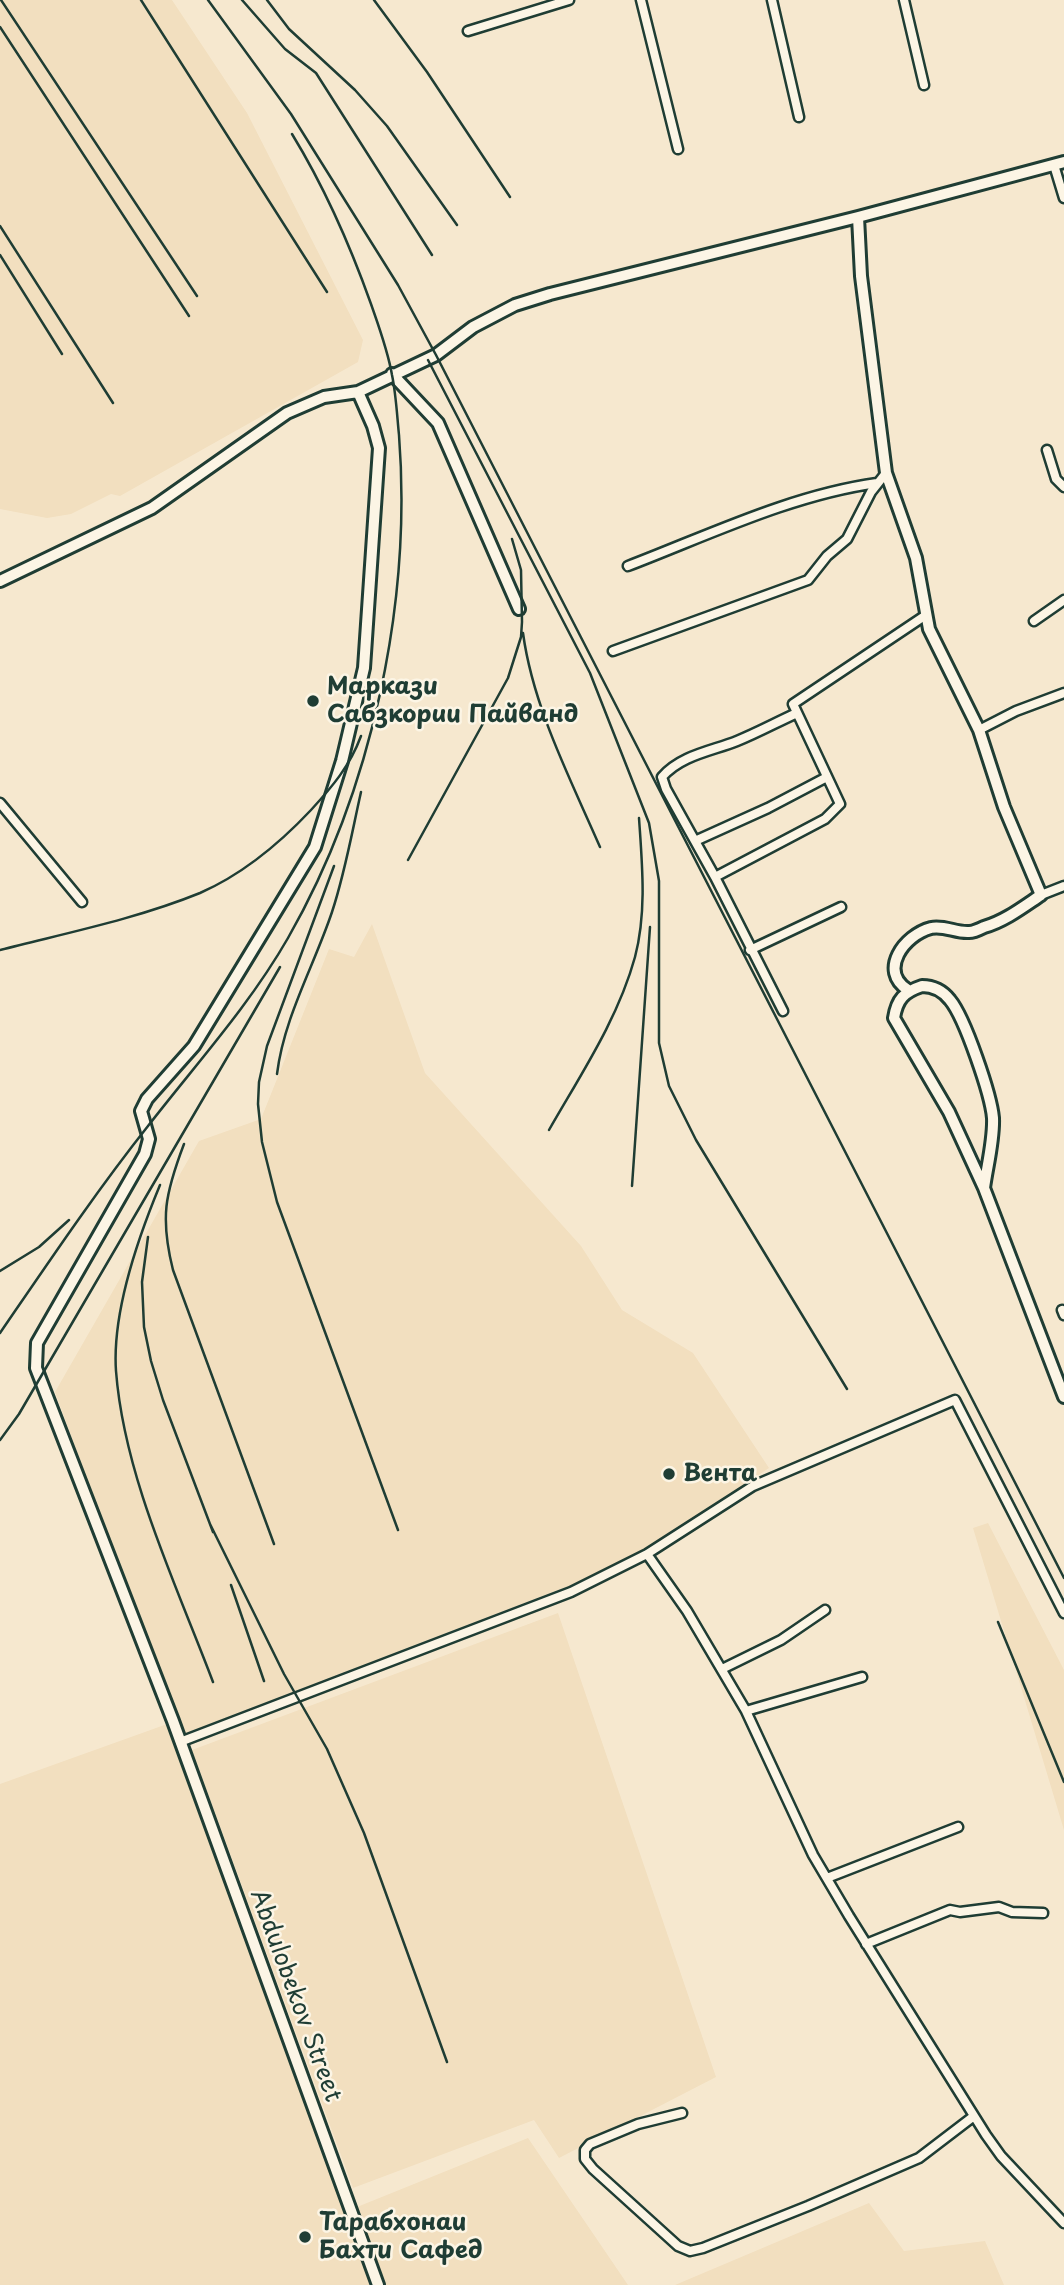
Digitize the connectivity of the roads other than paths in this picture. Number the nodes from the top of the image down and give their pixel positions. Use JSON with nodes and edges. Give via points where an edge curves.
{"nodes":[{"id":1,"x":569,"y":0,"type":"edge"},
{"id":2,"x":641,"y":0,"type":"edge"},
{"id":3,"x":772,"y":0,"type":"edge"},
{"id":4,"x":904,"y":0,"type":"edge"},
{"id":5,"x":468,"y":31,"type":"dead end"},
{"id":6,"x":924,"y":85,"type":"dead end"},
{"id":7,"x":799,"y":117,"type":"dead end"},
{"id":8,"x":678,"y":149,"type":"dead end"},
{"id":9,"x":1059,"y":163,"type":"edge"},
{"id":10,"x":1064,"y":198,"type":"edge"},
{"id":11,"x":858,"y":217,"type":"junction"},
{"id":12,"x":392,"y":374,"type":"junction"},
{"id":13,"x":358,"y":392,"type":"junction"},
{"id":14,"x":1047,"y":450,"type":"dead end"},
{"id":15,"x":886,"y":472,"type":"junction"},
{"id":16,"x":877,"y":483,"type":"junction"},
{"id":17,"x":1064,"y":486,"type":"edge"},
{"id":18,"x":628,"y":566,"type":"dead end"},
{"id":19,"x":0,"y":581,"type":"edge"},
{"id":20,"x":1064,"y":600,"type":"edge"},
{"id":21,"x":519,"y":609,"type":"dead end"},
{"id":22,"x":926,"y":615,"type":"junction"},
{"id":23,"x":1034,"y":621,"type":"dead end"},
{"id":24,"x":613,"y":651,"type":"dead end"},
{"id":25,"x":1064,"y":693,"type":"edge"},
{"id":26,"x":797,"y":713,"type":"junction"},
{"id":27,"x":979,"y":730,"type":"junction"},
{"id":28,"x":827,"y":777,"type":"junction"},
{"id":29,"x":0,"y":803,"type":"edge"},
{"id":30,"x":695,"y":841,"type":"junction"},
{"id":31,"x":715,"y":877,"type":"junction"},
{"id":32,"x":1064,"y":886,"type":"edge"},
{"id":33,"x":1041,"y":895,"type":"junction"},
{"id":34,"x":82,"y":902,"type":"dead end"},
{"id":35,"x":841,"y":908,"type":"dead end"},
{"id":36,"x":750,"y":950,"type":"junction"},
{"id":37,"x":908,"y":990,"type":"junction"},
{"id":38,"x":782,"y":1011,"type":"dead end"},
{"id":39,"x":984,"y":1188,"type":"junction"},
{"id":40,"x":1064,"y":1396,"type":"edge"},
{"id":41,"x":648,"y":1554,"type":"junction"},
{"id":42,"x":825,"y":1610,"type":"dead end"},
{"id":43,"x":1064,"y":1613,"type":"edge"},
{"id":44,"x":722,"y":1669,"type":"junction"},
{"id":45,"x":862,"y":1677,"type":"dead end"},
{"id":46,"x":746,"y":1711,"type":"junction"},
{"id":47,"x":180,"y":1742,"type":"junction"},
{"id":48,"x":958,"y":1826,"type":"dead end"},
{"id":49,"x":827,"y":1878,"type":"junction"},
{"id":50,"x":1043,"y":1913,"type":"dead end"},
{"id":51,"x":866,"y":1944,"type":"junction"},
{"id":52,"x":682,"y":2113,"type":"dead end"},
{"id":53,"x":974,"y":2116,"type":"junction"},
{"id":54,"x":1064,"y":2223,"type":"edge"},
{"id":55,"x":378,"y":2285,"type":"edge"}],
"edges":[{"from":1,"to":5,"type":"street"},
{"from":2,"to":8,"type":"street"},
{"from":3,"to":7,"type":"street"},
{"from":4,"to":6,"type":"street"},
{"from":9,"to":10,"type":"street"},
{"from":9,"to":11,"type":"street"},
{"from":11,"to":12,"type":"street","via":[[515,305],[473,327],[436,355]]},
{"from":11,"to":15,"type":"street"},
{"from":12,"to":13,"type":"street"},
{"from":12,"to":21,"type":"street","via":[[438,423]]},
{"from":13,"to":19,"type":"street","via":[[324,397],[287,413],[152,508]]},
{"from":13,"to":47,"type":"street","name":"Abdulobekov Street","via":[[379,449],[364,668],[315,847],[194,1046],[141,1111],[149,1139],[145,1154],[37,1343],[35,1356]]},
{"from":14,"to":17,"type":"street","via":[[1056,479]]},
{"from":15,"to":16,"type":"street"},
{"from":15,"to":22,"type":"street","via":[[916,558]]},
{"from":16,"to":18,"type":"street","via":[[845,487],[778,509]]},
{"from":16,"to":24,"type":"street","via":[[847,539],[808,580]]},
{"from":20,"to":23,"type":"street"},
{"from":22,"to":26,"type":"street","via":[[793,704]]},
{"from":22,"to":27,"type":"street"},
{"from":25,"to":27,"type":"street"},
{"from":26,"to":28,"type":"street"},
{"from":26,"to":30,"type":"street","via":[[687,760],[662,776]]},
{"from":27,"to":33,"type":"street","via":[[1004,807]]},
{"from":28,"to":30,"type":"street"},
{"from":28,"to":31,"type":"street","via":[[840,804],[825,818]]},
{"from":29,"to":34,"type":"street"},
{"from":30,"to":31,"type":"street"},
{"from":31,"to":36,"type":"street"},
{"from":32,"to":33,"type":"street"},
{"from":33,"to":37,"type":"street","via":[[989,926],[969,932],[935,927],[915,935],[901,948],[895,962],[897,984]]},
{"from":35,"to":36,"type":"street"},
{"from":36,"to":38,"type":"street"},
{"from":37,"to":39,"type":"street","via":[[896,1002],[894,1018],[949,1112]]},
{"from":37,"to":39,"type":"street","via":[[931,986],[939,990],[949,998],[962,1023],[990,1097],[993,1121]]},
{"from":39,"to":40,"type":"street"},
{"from":41,"to":43,"type":"street","via":[[753,1486],[955,1400]]},
{"from":41,"to":44,"type":"street"},
{"from":41,"to":47,"type":"street","via":[[571,1592]]},
{"from":42,"to":44,"type":"street","via":[[781,1640]]},
{"from":44,"to":46,"type":"street"},
{"from":45,"to":46,"type":"street"},
{"from":46,"to":49,"type":"street"},
{"from":47,"to":55,"type":"street","name":"Abdulobekov Street"},
{"from":48,"to":49,"type":"street"},
{"from":49,"to":51,"type":"street"},
{"from":50,"to":51,"type":"street","via":[[1012,1912],[999,1906],[950,1910]]},
{"from":51,"to":53,"type":"street"},
{"from":52,"to":53,"type":"street","via":[[638,2124],[590,2144],[585,2160],[678,2246],[690,2251],[919,2158]]},
{"from":53,"to":54,"type":"street","via":[[1001,2156]]}]}
